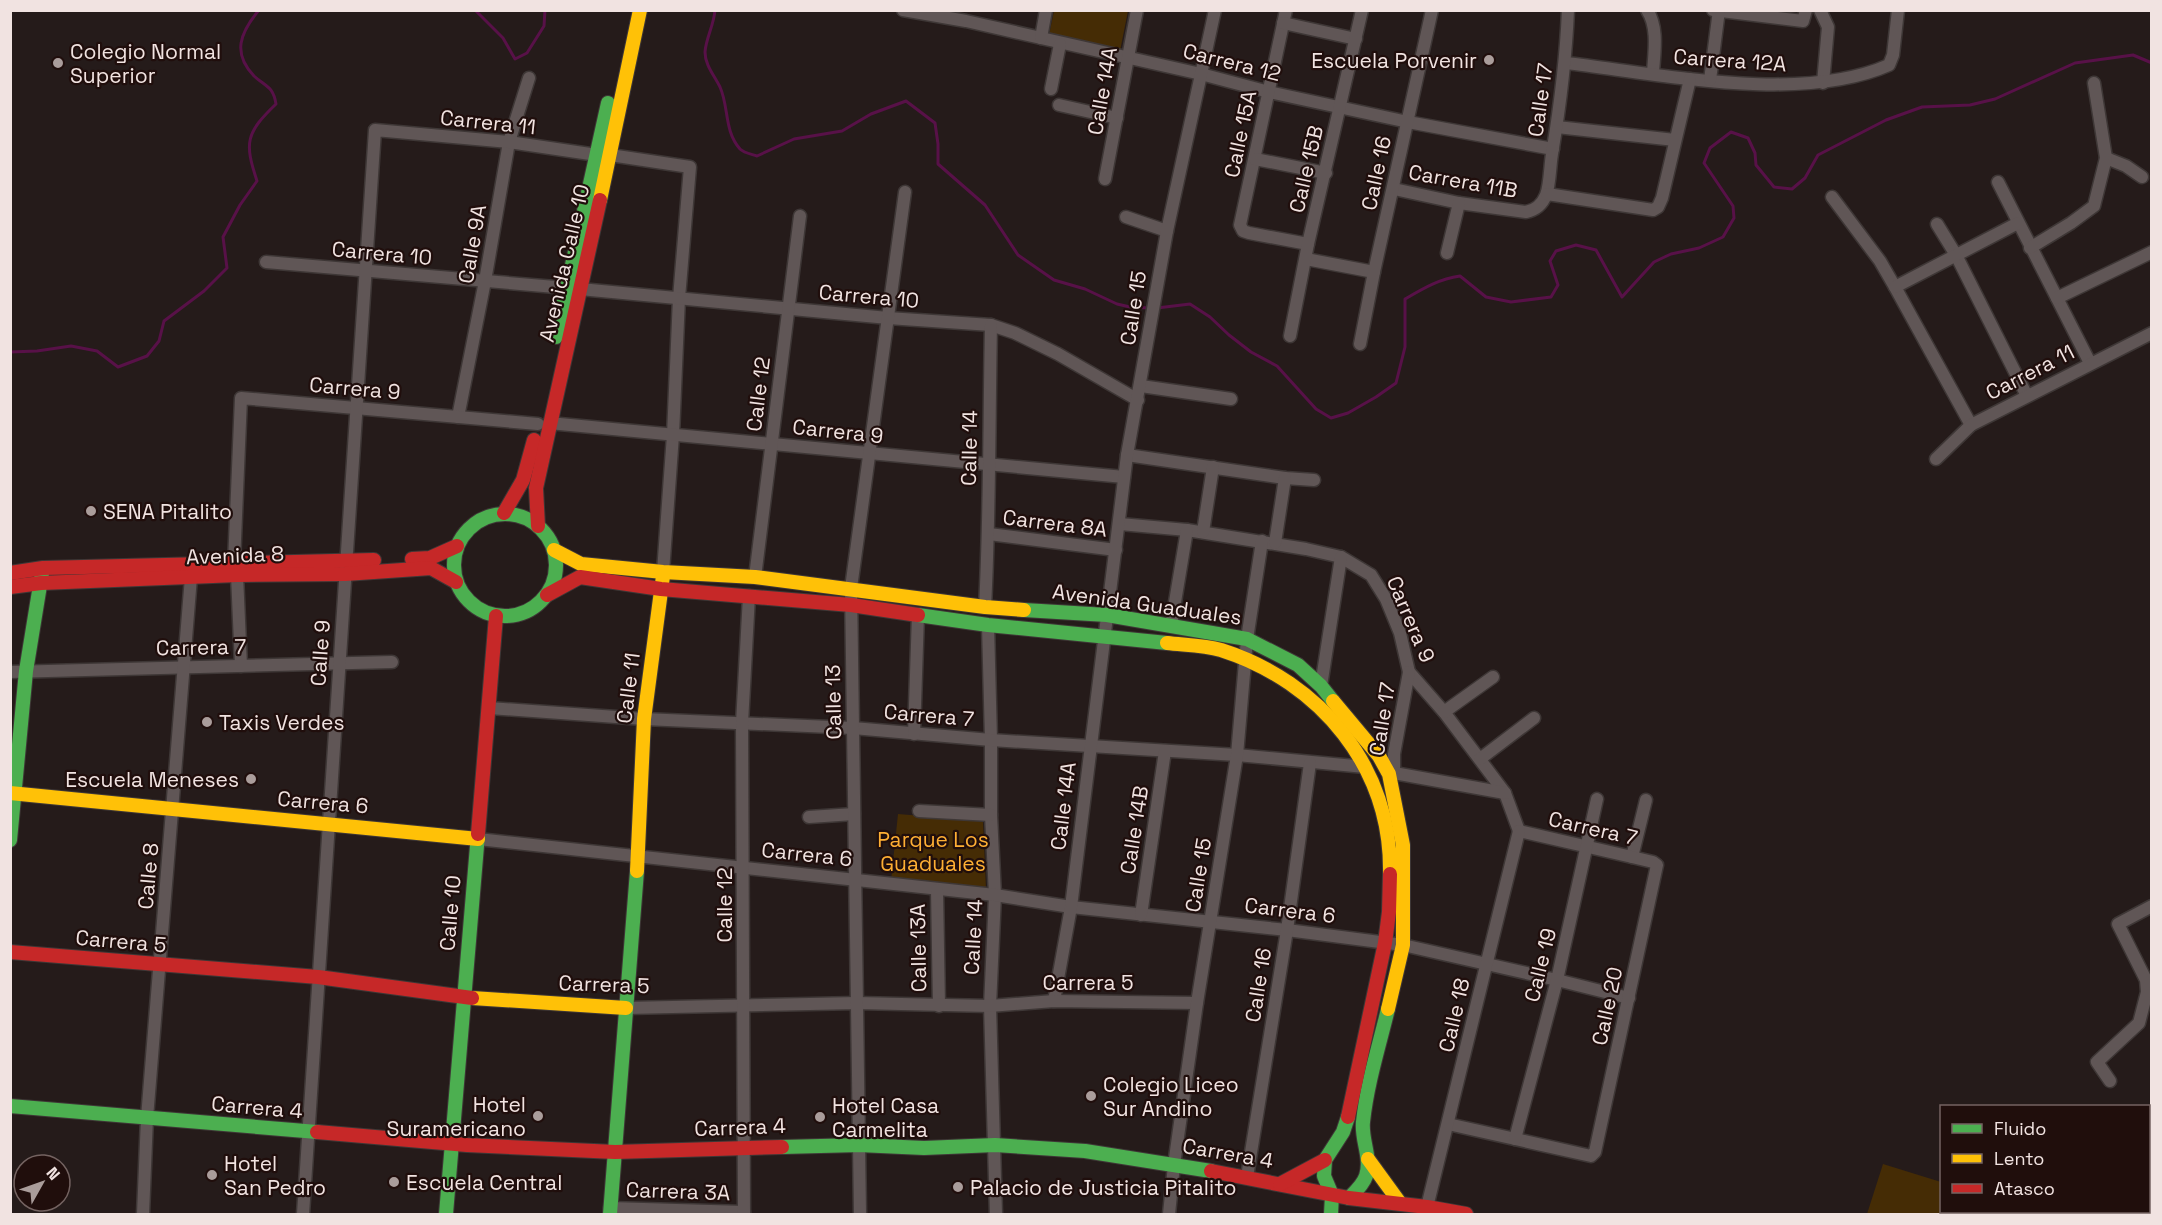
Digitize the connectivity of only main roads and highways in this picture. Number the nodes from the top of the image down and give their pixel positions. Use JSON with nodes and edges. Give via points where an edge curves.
{"nodes":[{"id":1,"x":629,"y":10,"type":"edge"},
{"id":2,"x":640,"y":10,"type":"edge"},
{"id":3,"x":603,"y":155,"type":"junction"},
{"id":4,"x":544,"y":424,"type":"junction"},
{"id":5,"x":504,"y":513,"type":"junction"},
{"id":6,"x":538,"y":526,"type":"junction"},
{"id":7,"x":456,"y":546,"type":"junction"},
{"id":8,"x":554,"y":550,"type":"junction"},
{"id":9,"x":43,"y":568,"type":"junction"},
{"id":10,"x":345,"y":568,"type":"junction"},
{"id":11,"x":236,"y":569,"type":"junction"},
{"id":12,"x":663,"y":572,"type":"junction"},
{"id":13,"x":10,"y":573,"type":"edge"},
{"id":14,"x":456,"y":582,"type":"junction"},
{"id":15,"x":41,"y":583,"type":"junction"},
{"id":16,"x":10,"y":587,"type":"edge"},
{"id":17,"x":661,"y":589,"type":"junction"},
{"id":18,"x":547,"y":595,"type":"junction"},
{"id":19,"x":496,"y":616,"type":"junction"},
{"id":20,"x":12,"y":793,"type":"edge"},
{"id":21,"x":478,"y":839,"type":"junction"},
{"id":22,"x":10,"y":840,"type":"edge"},
{"id":23,"x":10,"y":952,"type":"edge"},
{"id":24,"x":464,"y":997,"type":"junction"},
{"id":25,"x":626,"y":1008,"type":"junction"},
{"id":26,"x":10,"y":1106,"type":"edge"},
{"id":27,"x":452,"y":1143,"type":"junction"},
{"id":28,"x":615,"y":1152,"type":"junction"},
{"id":29,"x":1368,"y":1159,"type":"junction"},
{"id":30,"x":1325,"y":1160,"type":"junction"},
{"id":31,"x":1280,"y":1184,"type":"junction"},
{"id":32,"x":1332,"y":1195,"type":"junction"},
{"id":33,"x":1349,"y":1198,"type":"junction"},
{"id":34,"x":1400,"y":1203,"type":"junction"},
{"id":35,"x":610,"y":1211,"type":"edge"},
{"id":36,"x":446,"y":1215,"type":"edge"},
{"id":37,"x":1331,"y":1215,"type":"edge"},
{"id":38,"x":1347,"y":1215,"type":"edge"},
{"id":39,"x":1466,"y":1215,"type":"edge"}],
"edges":[{"from":1,"to":3,"type":"main road","name":"Avenida Calle 10"},
{"from":2,"to":3,"type":"main road","name":"Avenida Calle 10"},
{"from":3,"to":4,"type":"main road","name":"Avenida Calle 10"},
{"from":4,"to":5,"type":"main road","name":"Avenida Calle 10","via":[[523,480]]},
{"from":4,"to":6,"type":"main road","name":"Avenida Calle 10","via":[[536,488]]},
{"from":5,"to":6,"type":"main road"},
{"from":5,"to":7,"type":"main road","via":[[475,523]]},
{"from":6,"to":8,"type":"main road"},
{"from":7,"to":10,"type":"main road","name":"Avenida 8","via":[[430,558]]},
{"from":7,"to":14,"type":"main road"},
{"from":8,"to":12,"type":"main road","name":"Avenida Guaduales","via":[[581,564]]},
{"from":8,"to":18,"type":"main road","via":[[556,573]]},
{"from":9,"to":11,"type":"main road","name":"Avenida 8"},
{"from":9,"to":13,"type":"main road","name":"Avenida 8"},
{"from":9,"to":15,"type":"main road"},
{"from":10,"to":11,"type":"main road","name":"Avenida 8"},
{"from":10,"to":14,"type":"main road","name":"Avenida 8","via":[[431,568]]},
{"from":11,"to":15,"type":"main road","name":"Avenida 8","via":[[191,577]]},
{"from":12,"to":17,"type":"main road","name":"Calle 11"},
{"from":12,"to":29,"type":"main road","name":"Avenida Guaduales","via":[[755,577],[985,607],[1107,615],[1247,639],[1298,665],[1322,686],[1392,774],[1403,845],[1403,945],[1364,1111],[1362,1132]]},
{"from":14,"to":19,"type":"main road","via":[[472,604]]},
{"from":15,"to":16,"type":"main road","name":"Avenida 8"},
{"from":15,"to":20,"type":"main road"},
{"from":17,"to":18,"type":"main road","name":"Avenida Guaduales","via":[[580,577]]},
{"from":17,"to":25,"type":"main road","name":"Calle 11","via":[[644,719]]},
{"from":17,"to":30,"type":"main road","name":"Avenida Guaduales","via":[[851,605],[988,625],[1218,649],[1279,677],[1318,704],[1352,744],[1365,768],[1380,802],[1390,858],[1385,944],[1350,1109],[1343,1132]]},
{"from":18,"to":19,"type":"main road","via":[[525,612]]},
{"from":19,"to":21,"type":"main road","name":"Calle 10"},
{"from":20,"to":21,"type":"main road","name":"Carrera 6"},
{"from":20,"to":22,"type":"main road"},
{"from":21,"to":24,"type":"main road","name":"Calle 10"},
{"from":23,"to":24,"type":"main road","name":"Carrera 5","via":[[318,977]]},
{"from":24,"to":25,"type":"main road","name":"Carrera 5"},
{"from":24,"to":27,"type":"main road","name":"Calle 10"},
{"from":25,"to":28,"type":"main road","name":"Calle 11"},
{"from":26,"to":27,"type":"main road","name":"Carrera 4"},
{"from":27,"to":28,"type":"main road","name":"Carrera 4"},
{"from":27,"to":36,"type":"main road","name":"Calle 10"},
{"from":28,"to":31,"type":"main road","name":"Carrera 4","via":[[995,1145],[1085,1151]]},
{"from":28,"to":35,"type":"main road","name":"Calle 11"},
{"from":29,"to":33,"type":"main road","name":"Avenida Guaduales","via":[[1366,1176]]},
{"from":29,"to":34,"type":"main road"},
{"from":30,"to":31,"type":"main road"},
{"from":30,"to":32,"type":"main road","via":[[1324,1176]]},
{"from":31,"to":32,"type":"main road","name":"Carrera 4"},
{"from":32,"to":33,"type":"main road","name":"Carrera 4"},
{"from":32,"to":37,"type":"main road"},
{"from":33,"to":34,"type":"main road","name":"Carrera 4"},
{"from":33,"to":38,"type":"main road"},
{"from":34,"to":39,"type":"main road","name":"Carrera 4"}]}
